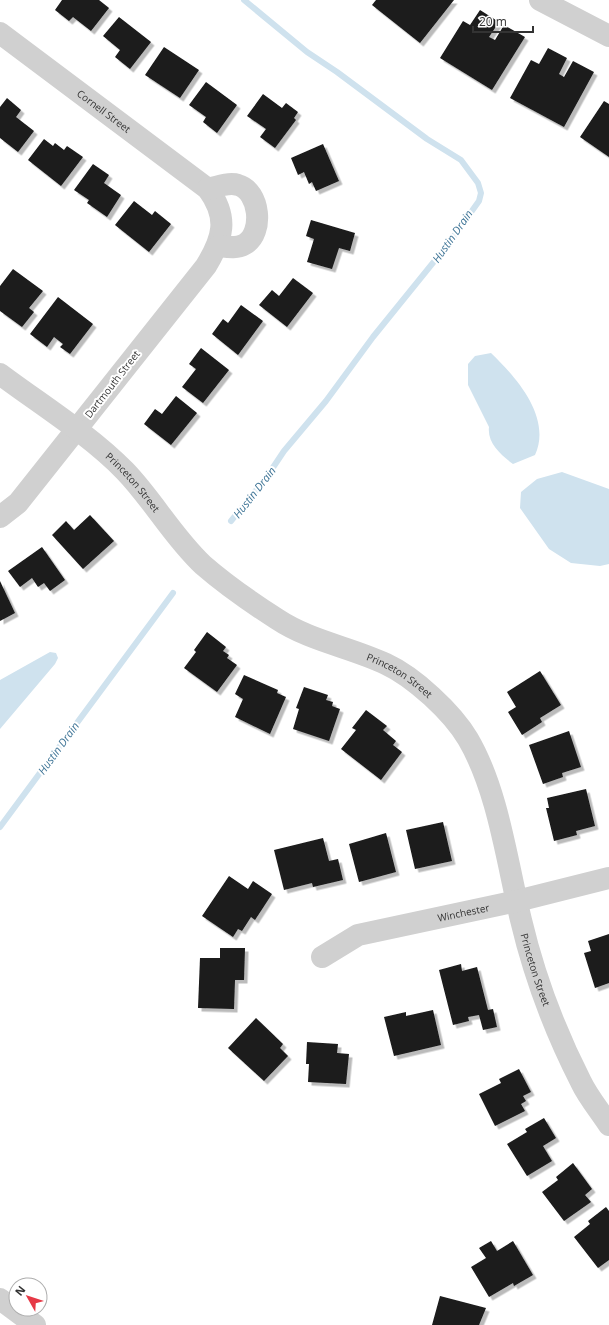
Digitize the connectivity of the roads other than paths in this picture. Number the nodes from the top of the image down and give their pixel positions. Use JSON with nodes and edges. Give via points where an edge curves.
{"nodes":[{"id":1,"x":540,"y":0,"type":"edge"},
{"id":2,"x":0,"y":34,"type":"edge"},
{"id":3,"x":609,"y":36,"type":"edge"},
{"id":4,"x":208,"y":189,"type":"junction"},
{"id":5,"x":221,"y":222,"type":"joint"},
{"id":6,"x":218,"y":246,"type":"junction"},
{"id":7,"x":0,"y":374,"type":"edge"},
{"id":8,"x":76,"y":430,"type":"junction"},
{"id":9,"x":0,"y":517,"type":"edge"},
{"id":10,"x":609,"y":878,"type":"edge"},
{"id":11,"x":517,"y":901,"type":"junction"},
{"id":12,"x":322,"y":957,"type":"dead end"},
{"id":13,"x":609,"y":1124,"type":"edge"},
{"id":14,"x":0,"y":1299,"type":"edge"},
{"id":15,"x":35,"y":1325,"type":"edge"}],
"edges":[{"from":1,"to":3,"type":"street"},
{"from":2,"to":4,"type":"street","name":"Cornell Street"},
{"from":4,"to":5,"type":"street","name":"Cornell Street","via":[[215,199]]},
{"from":4,"to":6,"type":"street","via":[[230,184],[239,185],[250,194],[256,206],[257,218],[251,239],[236,247]]},
{"from":5,"to":6,"type":"street","name":"Dartmouth Street"},
{"from":6,"to":8,"type":"street","name":"Dartmouth Street","via":[[206,266]]},
{"from":7,"to":8,"type":"street","name":"Princeton Street"},
{"from":8,"to":9,"type":"street","name":"Dartmouth Street","via":[[18,503]]},
{"from":8,"to":11,"type":"street","name":"Princeton Street","via":[[125,471],[159,515],[203,564],[256,605],[309,636],[386,664],[428,692],[466,737],[484,776],[499,823]]},
{"from":10,"to":11,"type":"street","name":"Winchester"},
{"from":11,"to":12,"type":"street","name":"Winchester","via":[[358,935]]},
{"from":11,"to":13,"type":"street","name":"Princeton Street","via":[[543,997],[582,1084]]},
{"from":14,"to":15,"type":"street"}]}
